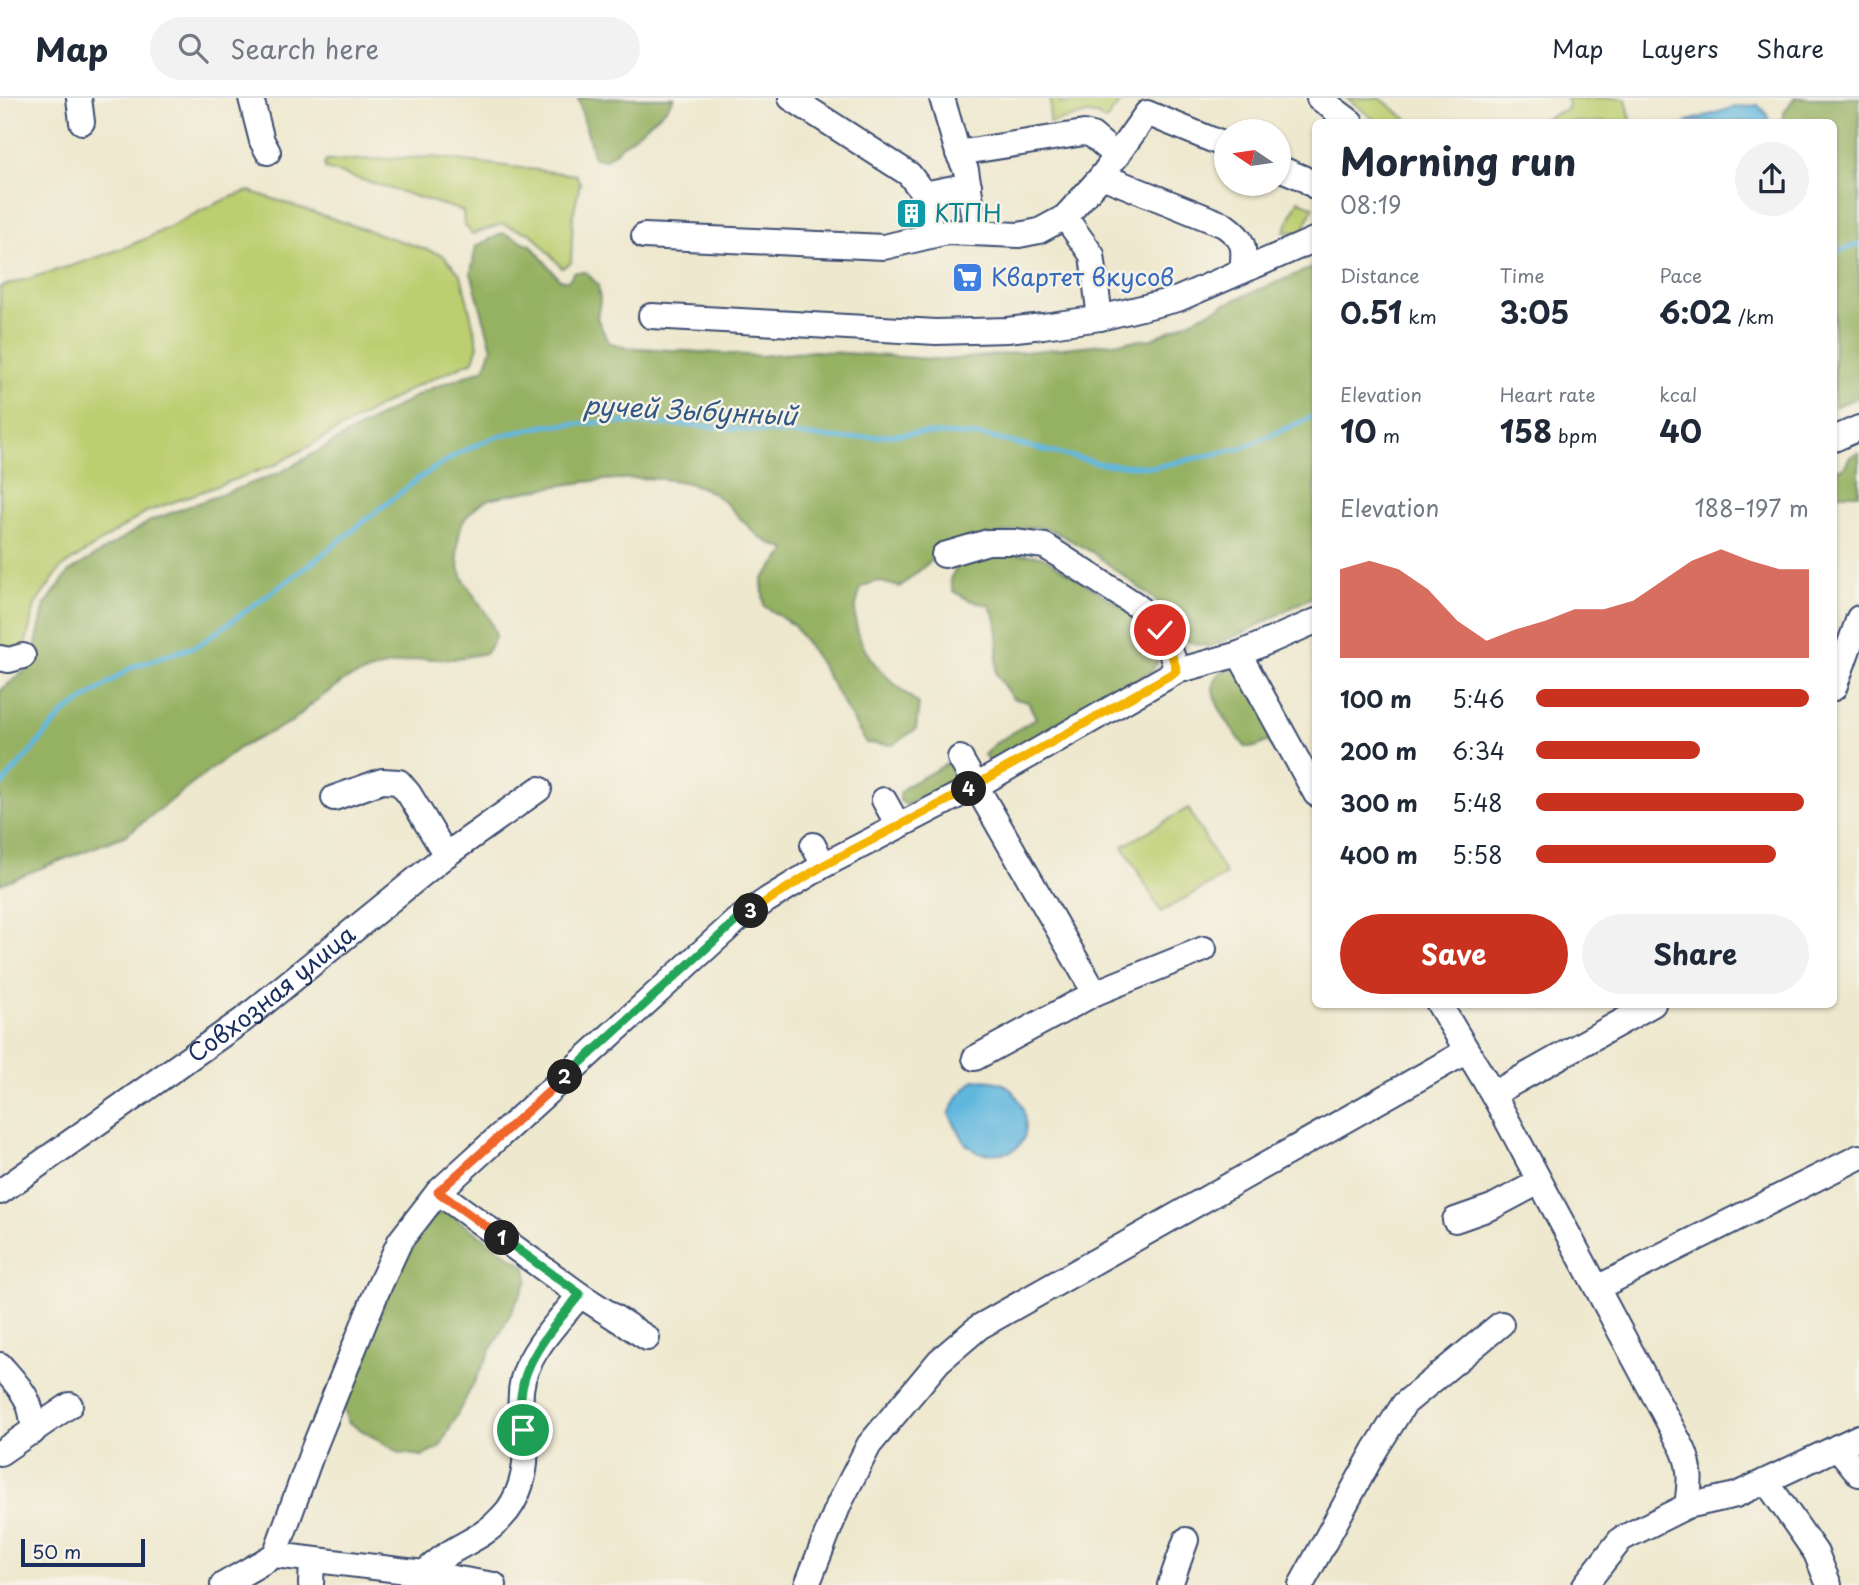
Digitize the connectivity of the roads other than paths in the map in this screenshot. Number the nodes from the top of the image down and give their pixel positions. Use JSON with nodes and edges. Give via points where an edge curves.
{"nodes":[{"id":1,"x":251,"y":98,"type":"edge"},
{"id":2,"x":791,"y":98,"type":"edge"},
{"id":3,"x":942,"y":98,"type":"edge"},
{"id":4,"x":1318,"y":98,"type":"edge"},
{"id":5,"x":1153,"y":105,"type":"edge"},
{"id":6,"x":1347,"y":119,"type":"edge"},
{"id":7,"x":1214,"y":139,"type":"edge"},
{"id":8,"x":268,"y":152,"type":"dead end"},
{"id":9,"x":958,"y":153,"type":"junction"},
{"id":10,"x":1117,"y":156,"type":"junction"},
{"id":11,"x":1292,"y":173,"type":"edge"},
{"id":12,"x":1102,"y":176,"type":"junction"},
{"id":13,"x":1312,"y":184,"type":"edge"},
{"id":14,"x":969,"y":185,"type":"junction"},
{"id":15,"x":925,"y":194,"type":"junction"},
{"id":16,"x":1065,"y":217,"type":"junction"},
{"id":17,"x":976,"y":232,"type":"junction"},
{"id":18,"x":932,"y":235,"type":"junction"},
{"id":19,"x":643,"y":236,"type":"dead end"},
{"id":20,"x":1312,"y":241,"type":"edge"},
{"id":21,"x":1242,"y":271,"type":"junction"},
{"id":22,"x":651,"y":316,"type":"dead end"},
{"id":23,"x":1100,"y":318,"type":"junction"},
{"id":24,"x":1859,"y":428,"type":"edge"},
{"id":25,"x":1837,"y":438,"type":"edge"},
{"id":26,"x":944,"y":555,"type":"dead end"},
{"id":27,"x":1859,"y":618,"type":"edge"},
{"id":28,"x":1312,"y":623,"type":"edge"},
{"id":29,"x":1239,"y":654,"type":"junction"},
{"id":30,"x":1177,"y":671,"type":"junction"},
{"id":31,"x":1837,"y":680,"type":"edge"},
{"id":32,"x":960,"y":758,"type":"dead end"},
{"id":33,"x":976,"y":786,"type":"junction"},
{"id":34,"x":1312,"y":787,"type":"edge"},
{"id":35,"x":539,"y":789,"type":"dead end"},
{"id":36,"x":334,"y":798,"type":"dead end"},
{"id":37,"x":884,"y":800,"type":"dead end"},
{"id":38,"x":898,"y":825,"type":"junction"},
{"id":39,"x":446,"y":855,"type":"junction"},
{"id":40,"x":1204,"y":949,"type":"dead end"},
{"id":41,"x":1095,"y":993,"type":"junction"},
{"id":42,"x":1441,"y":1008,"type":"edge"},
{"id":43,"x":1646,"y":1008,"type":"edge"},
{"id":44,"x":1467,"y":1051,"type":"junction"},
{"id":45,"x":975,"y":1058,"type":"dead end"},
{"id":46,"x":1493,"y":1094,"type":"junction"},
{"id":47,"x":1859,"y":1157,"type":"edge"},
{"id":48,"x":1539,"y":1182,"type":"junction"},
{"id":49,"x":1,"y":1189,"type":"edge"},
{"id":50,"x":438,"y":1192,"type":"junction"},
{"id":51,"x":1455,"y":1220,"type":"dead end"},
{"id":52,"x":1597,"y":1289,"type":"junction"},
{"id":53,"x":580,"y":1294,"type":"junction"},
{"id":54,"x":1501,"y":1324,"type":"dead end"},
{"id":55,"x":647,"y":1338,"type":"dead end"},
{"id":56,"x":0,"y":1365,"type":"edge"},
{"id":57,"x":71,"y":1405,"type":"dead end"},
{"id":58,"x":33,"y":1432,"type":"junction"},
{"id":59,"x":1848,"y":1442,"type":"edge"},
{"id":60,"x":0,"y":1453,"type":"edge"},
{"id":61,"x":1859,"y":1474,"type":"edge"},
{"id":62,"x":1766,"y":1481,"type":"junction"},
{"id":63,"x":1687,"y":1506,"type":"junction"},
{"id":64,"x":1186,"y":1540,"type":"dead end"},
{"id":65,"x":275,"y":1555,"type":"junction"},
{"id":66,"x":312,"y":1560,"type":"junction"},
{"id":67,"x":424,"y":1573,"type":"junction"},
{"id":68,"x":223,"y":1585,"type":"edge"},
{"id":69,"x":311,"y":1585,"type":"edge"},
{"id":70,"x":494,"y":1585,"type":"edge"},
{"id":71,"x":807,"y":1585,"type":"edge"},
{"id":72,"x":1170,"y":1585,"type":"edge"},
{"id":73,"x":1301,"y":1585,"type":"edge"},
{"id":74,"x":1585,"y":1585,"type":"edge"},
{"id":75,"x":1829,"y":1585,"type":"edge"}],
"edges":[{"from":1,"to":8,"type":"street"},
{"from":2,"to":15,"type":"street","via":[[909,174]]},
{"from":3,"to":9,"type":"street"},
{"from":4,"to":6,"type":"street"},
{"from":5,"to":7,"type":"street"},
{"from":5,"to":10,"type":"street"},
{"from":9,"to":10,"type":"street","via":[[1084,132]]},
{"from":9,"to":14,"type":"street"},
{"from":10,"to":12,"type":"street"},
{"from":11,"to":13,"type":"street"},
{"from":12,"to":16,"type":"street"},
{"from":12,"to":21,"type":"street","via":[[1224,225],[1240,236]]},
{"from":14,"to":15,"type":"street"},
{"from":14,"to":17,"type":"street"},
{"from":15,"to":18,"type":"street"},
{"from":16,"to":17,"type":"street","via":[[1039,231]]},
{"from":16,"to":23,"type":"street","via":[[1092,255]]},
{"from":17,"to":18,"type":"street"},
{"from":18,"to":19,"type":"street","via":[[884,247]]},
{"from":20,"to":21,"type":"street"},
{"from":21,"to":23,"type":"street","via":[[1178,299]]},
{"from":22,"to":23,"type":"street","via":[[936,332],[1007,330]]},
{"from":24,"to":25,"type":"street"},
{"from":26,"to":30,"type":"street","via":[[988,542],[1045,546],[1136,605],[1160,630]]},
{"from":27,"to":31,"type":"street"},
{"from":28,"to":29,"type":"street"},
{"from":29,"to":30,"type":"street"},
{"from":29,"to":34,"type":"street"},
{"from":30,"to":33,"type":"street"},
{"from":32,"to":33,"type":"street"},
{"from":33,"to":38,"type":"street"},
{"from":33,"to":41,"type":"street"},
{"from":35,"to":39,"type":"street","name":"Совхозная улица"},
{"from":36,"to":39,"type":"street","via":[[382,780],[399,782]]},
{"from":37,"to":38,"type":"street"},
{"from":38,"to":50,"type":"street","via":[[819,855],[736,921]]},
{"from":39,"to":49,"type":"street","name":"Совхозная улица","via":[[243,1020]]},
{"from":40,"to":41,"type":"street"},
{"from":41,"to":45,"type":"street"},
{"from":42,"to":44,"type":"street"},
{"from":43,"to":46,"type":"street"},
{"from":44,"to":46,"type":"street"},
{"from":44,"to":71,"type":"street","via":[[979,1327],[939,1361],[869,1445],[839,1504]]},
{"from":46,"to":48,"type":"street"},
{"from":47,"to":52,"type":"street"},
{"from":48,"to":51,"type":"street"},
{"from":48,"to":52,"type":"street"},
{"from":50,"to":53,"type":"street"},
{"from":50,"to":65,"type":"street","via":[[400,1241],[377,1292]]},
{"from":52,"to":63,"type":"street","via":[[1690,1464]]},
{"from":53,"to":55,"type":"street"},
{"from":53,"to":67,"type":"street","via":[[531,1359],[524,1377],[520,1415],[525,1465],[517,1496],[503,1517]]},
{"from":54,"to":73,"type":"street","via":[[1404,1404]]},
{"from":56,"to":58,"type":"street","via":[[29,1402]]},
{"from":57,"to":58,"type":"street"},
{"from":58,"to":60,"type":"street"},
{"from":59,"to":61,"type":"street"},
{"from":59,"to":62,"type":"street"},
{"from":62,"to":63,"type":"street","via":[[1736,1495]]},
{"from":62,"to":75,"type":"street","via":[[1816,1553]]},
{"from":63,"to":74,"type":"street","via":[[1622,1539]]},
{"from":64,"to":72,"type":"street"},
{"from":65,"to":66,"type":"street"},
{"from":65,"to":68,"type":"street"},
{"from":66,"to":67,"type":"street"},
{"from":66,"to":69,"type":"street"},
{"from":67,"to":70,"type":"street"}]}
